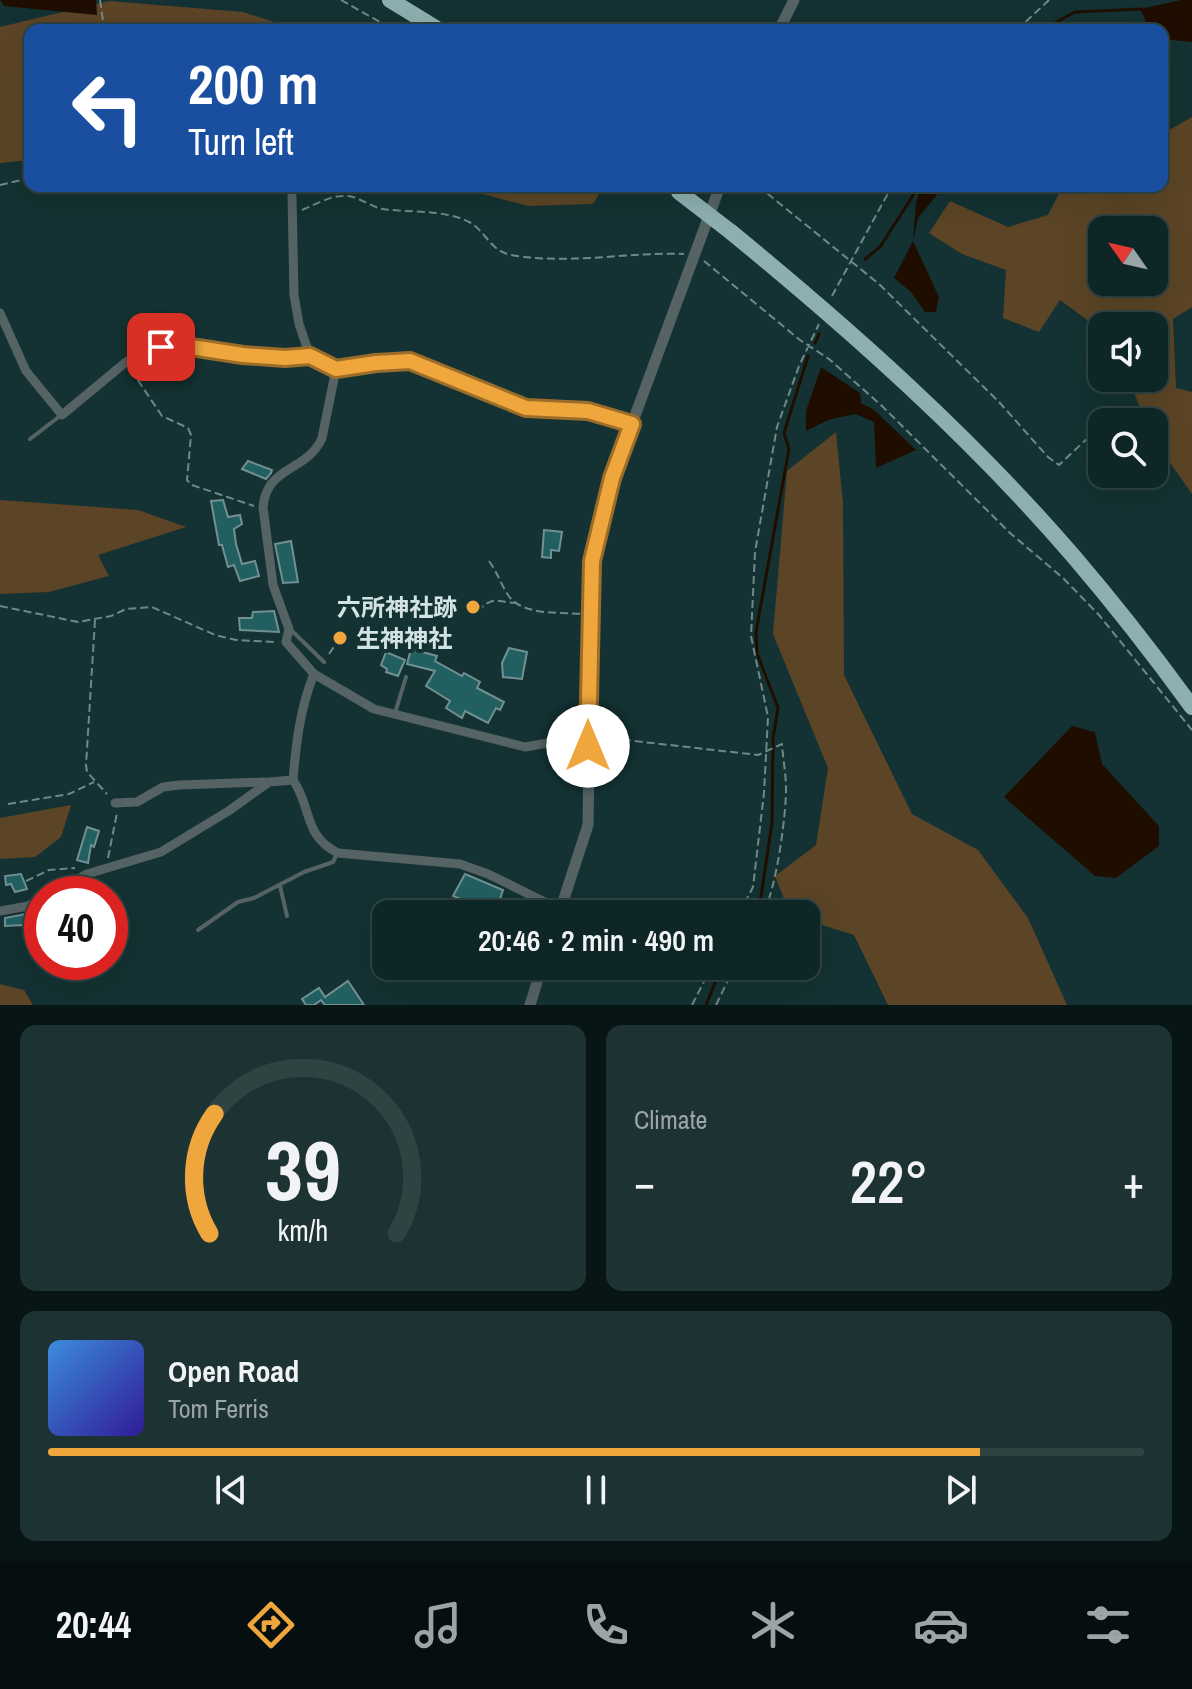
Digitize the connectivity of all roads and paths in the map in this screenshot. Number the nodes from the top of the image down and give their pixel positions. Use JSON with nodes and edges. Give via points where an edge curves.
{"nodes":[{"id":1,"x":100,"y":0,"type":"edge"},
{"id":2,"x":341,"y":0,"type":"edge"},
{"id":3,"x":390,"y":0,"type":"edge"},
{"id":4,"x":399,"y":0,"type":"edge"},
{"id":5,"x":408,"y":0,"type":"edge"},
{"id":6,"x":794,"y":0,"type":"edge"},
{"id":7,"x":1049,"y":0,"type":"edge"},
{"id":8,"x":101,"y":24,"type":"edge"},
{"id":9,"x":383,"y":24,"type":"edge"},
{"id":10,"x":429,"y":24,"type":"edge"},
{"id":11,"x":438,"y":24,"type":"edge"},
{"id":12,"x":440,"y":24,"type":"edge"},
{"id":13,"x":782,"y":24,"type":"edge"},
{"id":14,"x":1023,"y":24,"type":"edge"},
{"id":15,"x":24,"y":179,"type":"edge"},
{"id":16,"x":0,"y":185,"type":"edge"},
{"id":17,"x":292,"y":192,"type":"edge"},
{"id":18,"x":679,"y":192,"type":"edge"},
{"id":19,"x":718,"y":192,"type":"edge"},
{"id":20,"x":765,"y":192,"type":"edge"},
{"id":21,"x":889,"y":192,"type":"edge"},
{"id":22,"x":294,"y":213,"type":"junction"},
{"id":23,"x":694,"y":255,"type":"junction"},
{"id":24,"x":850,"y":260,"type":"junction"},
{"id":25,"x":829,"y":303,"type":"dead end"},
{"id":26,"x":0,"y":313,"type":"edge"},
{"id":27,"x":822,"y":317,"type":"dead end"},
{"id":28,"x":808,"y":346,"type":"junction"},
{"id":29,"x":310,"y":356,"type":"junction"},
{"id":30,"x":126,"y":362,"type":"junction"},
{"id":31,"x":336,"y":369,"type":"junction"},
{"id":32,"x":62,"y":415,"type":"junction"},
{"id":33,"x":632,"y":424,"type":"junction"},
{"id":34,"x":1088,"y":438,"type":"edge"},
{"id":35,"x":30,"y":439,"type":"dead end"},
{"id":36,"x":263,"y":507,"type":"junction"},
{"id":37,"x":489,"y":561,"type":"dead end"},
{"id":38,"x":516,"y":603,"type":"junction"},
{"id":39,"x":0,"y":606,"type":"edge"},
{"id":40,"x":476,"y":608,"type":"dead end"},
{"id":41,"x":591,"y":615,"type":"junction"},
{"id":42,"x":95,"y":620,"type":"junction"},
{"id":43,"x":289,"y":629,"type":"junction"},
{"id":44,"x":286,"y":642,"type":"junction"},
{"id":45,"x":335,"y":645,"type":"dead end"},
{"id":46,"x":324,"y":662,"type":"joint"},
{"id":47,"x":314,"y":674,"type":"junction"},
{"id":48,"x":406,"y":677,"type":"dead end"},
{"id":49,"x":1192,"y":707,"type":"edge"},
{"id":50,"x":395,"y":713,"type":"junction"},
{"id":51,"x":1192,"y":730,"type":"edge"},
{"id":52,"x":587,"y":736,"type":"junction"},
{"id":53,"x":766,"y":751,"type":"junction"},
{"id":54,"x":293,"y":780,"type":"junction"},
{"id":55,"x":95,"y":781,"type":"junction"},
{"id":56,"x":269,"y":782,"type":"junction"},
{"id":57,"x":115,"y":803,"type":"junction"},
{"id":58,"x":8,"y":804,"type":"dead end"},
{"id":59,"x":338,"y":853,"type":"junction"},
{"id":60,"x":107,"y":867,"type":"junction"},
{"id":61,"x":87,"y":874,"type":"junction"},
{"id":62,"x":36,"y":876,"type":"edge"},
{"id":63,"x":84,"y":876,"type":"edge"},
{"id":64,"x":280,"y":886,"type":"junction"},
{"id":65,"x":537,"y":900,"type":"edge"},
{"id":66,"x":564,"y":900,"type":"edge"},
{"id":67,"x":746,"y":900,"type":"edge"},
{"id":68,"x":770,"y":900,"type":"edge"},
{"id":69,"x":24,"y":907,"type":"edge"},
{"id":70,"x":0,"y":911,"type":"edge"},
{"id":71,"x":287,"y":916,"type":"dead end"},
{"id":72,"x":198,"y":930,"type":"dead end"},
{"id":73,"x":538,"y":980,"type":"edge"},
{"id":74,"x":705,"y":980,"type":"edge"},
{"id":75,"x":728,"y":980,"type":"edge"},
{"id":76,"x":530,"y":1005,"type":"edge"},
{"id":77,"x":692,"y":1005,"type":"edge"},
{"id":78,"x":716,"y":1005,"type":"edge"}],
"edges":[{"from":1,"to":8,"type":"path"},
{"from":2,"to":9,"type":"path"},
{"from":3,"to":10,"type":"highway"},
{"from":4,"to":11,"type":"highway"},
{"from":5,"to":12,"type":"highway"},
{"from":6,"to":13,"type":"street"},
{"from":7,"to":14,"type":"path"},
{"from":15,"to":16,"type":"path"},
{"from":17,"to":22,"type":"street"},
{"from":18,"to":49,"type":"highway","bridge":true,"via":[[805,293],[988,463],[1075,558]]},
{"from":19,"to":23,"type":"street"},
{"from":20,"to":24,"type":"path"},
{"from":21,"to":24,"type":"path"},
{"from":22,"to":23,"type":"path","via":[[348,196],[378,209],[462,219],[506,254],[587,260]]},
{"from":22,"to":29,"type":"street","via":[[294,295]]},
{"from":23,"to":28,"type":"path"},
{"from":23,"to":33,"type":"street"},
{"from":24,"to":25,"type":"path"},
{"from":24,"to":34,"type":"path","via":[[999,402],[1048,457],[1059,465]]},
{"from":26,"to":32,"type":"street","via":[[26,371]]},
{"from":27,"to":28,"type":"path"},
{"from":28,"to":51,"type":"path","via":[[882,406],[1063,578]]},
{"from":28,"to":53,"type":"path","via":[[777,427],[755,552],[751,636],[768,717]]},
{"from":29,"to":30,"type":"street","via":[[257,356],[178,345]]},
{"from":29,"to":31,"type":"street"},
{"from":30,"to":32,"type":"street"},
{"from":30,"to":36,"type":"path","via":[[162,416],[188,428],[187,480]]},
{"from":31,"to":33,"type":"street","via":[[410,361],[526,408],[588,411]]},
{"from":31,"to":36,"type":"street","via":[[317,449],[277,476]]},
{"from":32,"to":35,"type":"lane"},
{"from":33,"to":41,"type":"street","via":[[600,520],[592,561]]},
{"from":36,"to":43,"type":"street","via":[[273,585]]},
{"from":37,"to":38,"type":"path"},
{"from":38,"to":40,"type":"path","via":[[497,598]]},
{"from":38,"to":41,"type":"path","via":[[546,612]]},
{"from":39,"to":42,"type":"path","via":[[78,622]]},
{"from":41,"to":52,"type":"street"},
{"from":42,"to":44,"type":"path","via":[[152,607],[215,635]]},
{"from":42,"to":55,"type":"path","via":[[86,765]]},
{"from":43,"to":44,"type":"street"},
{"from":43,"to":46,"type":"lane"},
{"from":44,"to":47,"type":"street"},
{"from":45,"to":46,"type":"path"},
{"from":47,"to":50,"type":"street","via":[[365,706]]},
{"from":47,"to":54,"type":"street","via":[[297,737]]},
{"from":48,"to":50,"type":"lane"},
{"from":50,"to":52,"type":"street","via":[[525,747]]},
{"from":52,"to":53,"type":"path","via":[[758,755]]},
{"from":52,"to":66,"type":"street","via":[[588,825]]},
{"from":53,"to":67,"type":"path","via":[[753,887]]},
{"from":53,"to":68,"type":"path","via":[[782,744],[786,790]]},
{"from":54,"to":56,"type":"street"},
{"from":54,"to":59,"type":"street","via":[[309,824],[327,848]]},
{"from":55,"to":57,"type":"path"},
{"from":55,"to":58,"type":"path","via":[[69,794]]},
{"from":56,"to":57,"type":"street","via":[[163,787],[137,802]]},
{"from":56,"to":60,"type":"street","via":[[161,852]]},
{"from":57,"to":60,"type":"path","via":[[117,820]]},
{"from":59,"to":64,"type":"lane","via":[[333,862]]},
{"from":59,"to":65,"type":"street","via":[[460,864]]},
{"from":60,"to":61,"type":"street"},
{"from":61,"to":62,"type":"path","via":[[61,868]]},
{"from":61,"to":63,"type":"street"},
{"from":64,"to":71,"type":"lane"},
{"from":64,"to":72,"type":"lane","via":[[238,902]]},
{"from":69,"to":70,"type":"street"},
{"from":73,"to":76,"type":"street"},
{"from":74,"to":77,"type":"path"},
{"from":75,"to":78,"type":"path"}]}
